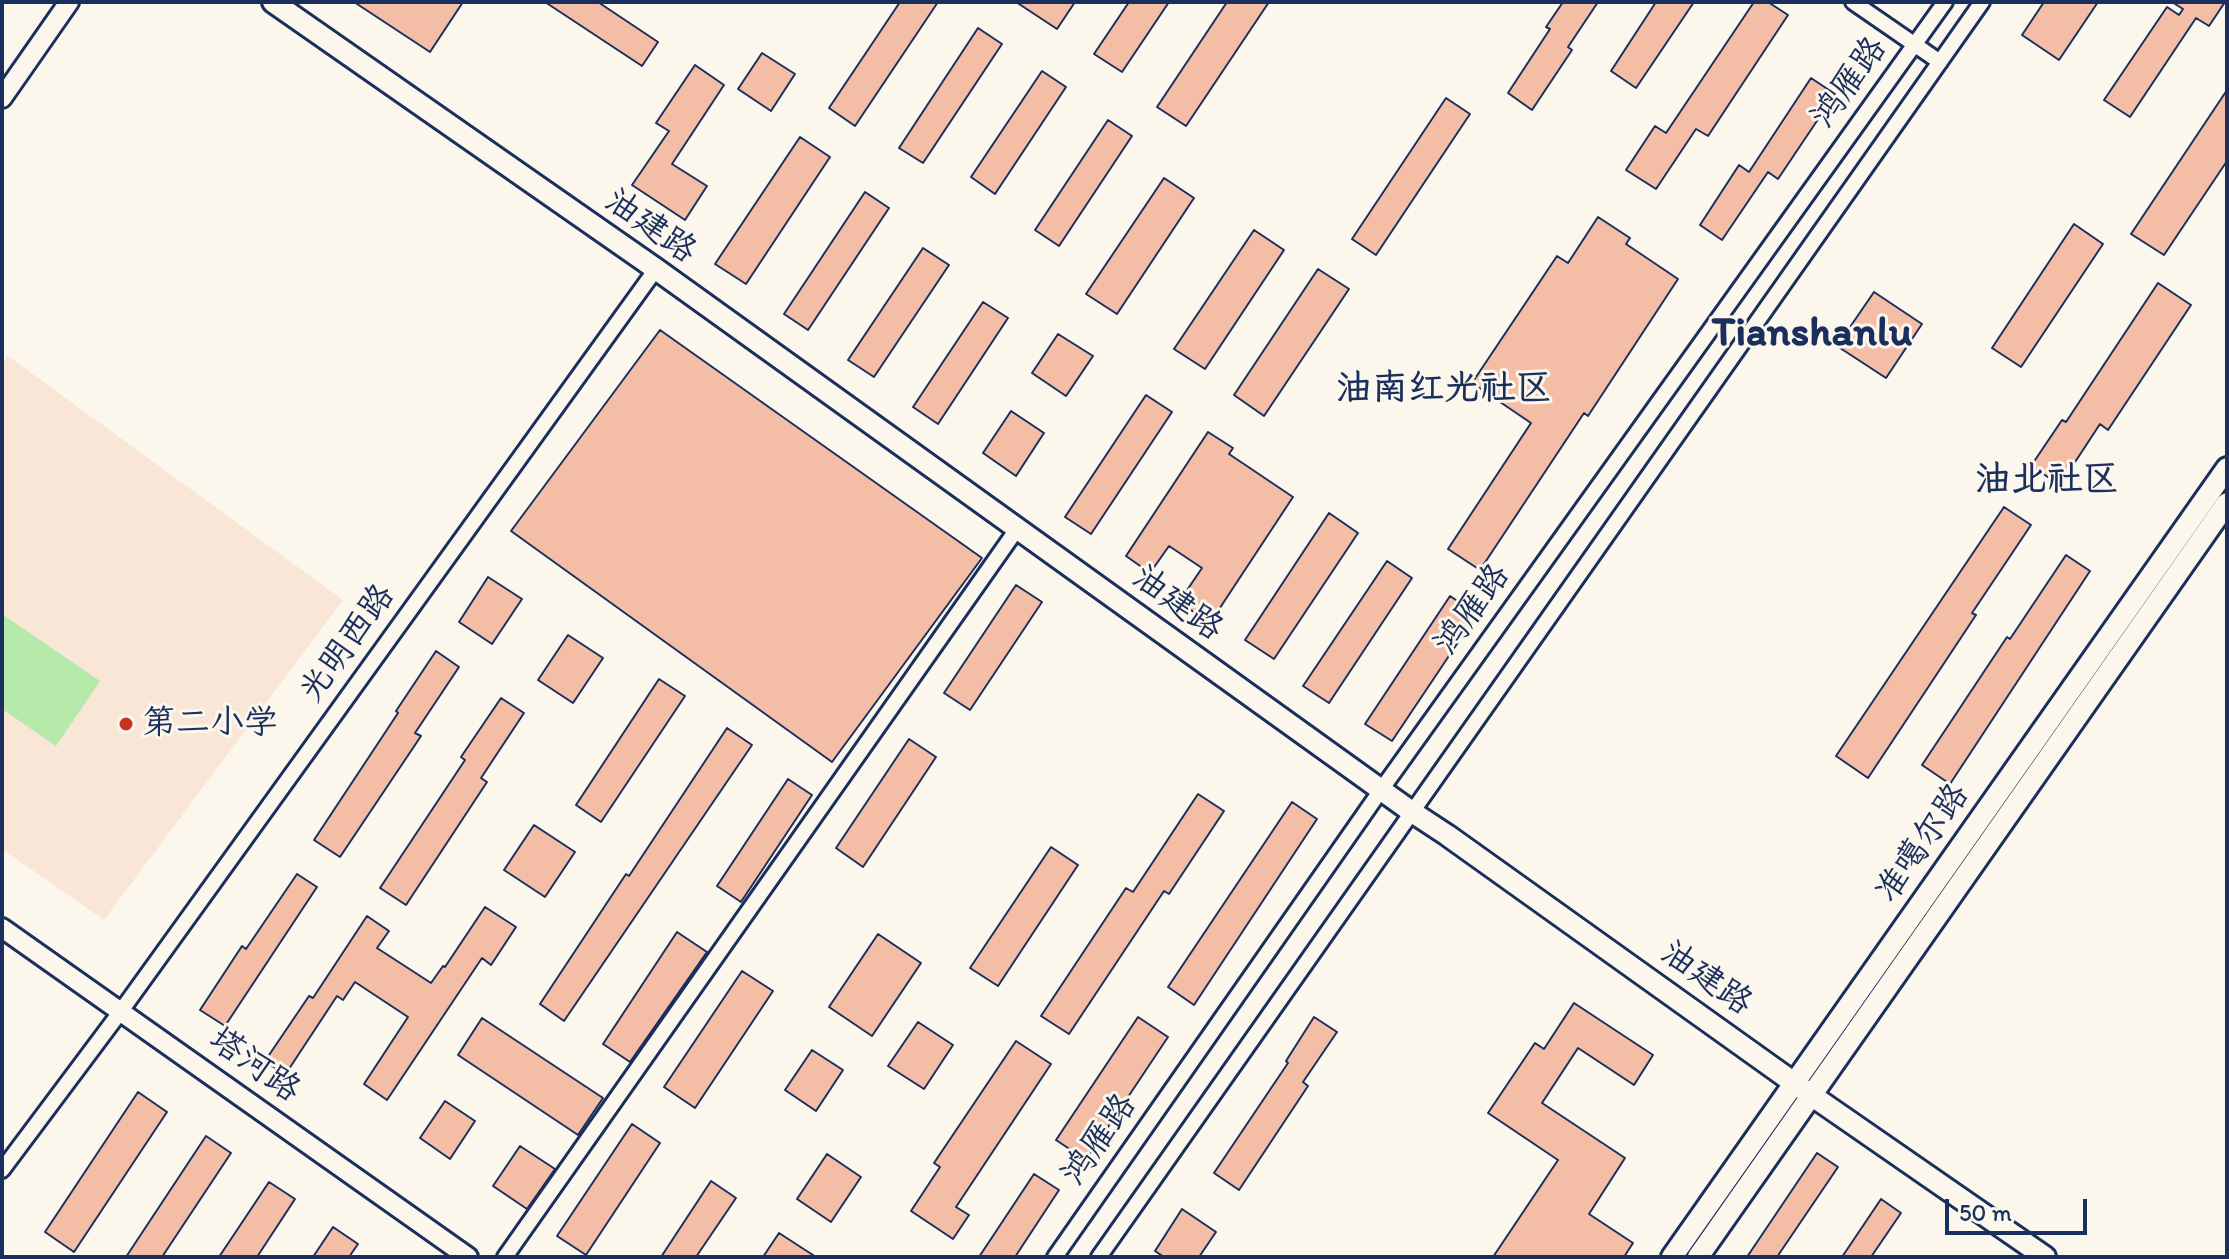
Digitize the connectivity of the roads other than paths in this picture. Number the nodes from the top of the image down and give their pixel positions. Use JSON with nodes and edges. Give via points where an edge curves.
{"nodes":[{"id":1,"x":69,"y":2,"type":"edge"},
{"id":2,"x":273,"y":2,"type":"edge"},
{"id":3,"x":1853,"y":2,"type":"edge"},
{"id":4,"x":1945,"y":2,"type":"edge"},
{"id":5,"x":1982,"y":2,"type":"edge"},
{"id":6,"x":1915,"y":45,"type":"junction"},
{"id":7,"x":1940,"y":62,"type":"junction"},
{"id":8,"x":2,"y":98,"type":"edge"},
{"id":9,"x":656,"y":269,"type":"junction"},
{"id":10,"x":2227,"y":468,"type":"edge"},
{"id":11,"x":2227,"y":503,"type":"edge"},
{"id":12,"x":1017,"y":529,"type":"junction"},
{"id":13,"x":1381,"y":790,"type":"junction"},
{"id":14,"x":1412,"y":812,"type":"junction"},
{"id":15,"x":2,"y":928,"type":"edge"},
{"id":16,"x":121,"y":1011,"type":"junction"},
{"id":17,"x":1794,"y":1081,"type":"junction"},
{"id":18,"x":1811,"y":1095,"type":"junction"},
{"id":19,"x":2,"y":1170,"type":"edge"},
{"id":20,"x":468,"y":1257,"type":"edge"},
{"id":21,"x":505,"y":1257,"type":"edge"},
{"id":22,"x":1055,"y":1257,"type":"edge"},
{"id":23,"x":1099,"y":1257,"type":"edge"},
{"id":24,"x":1672,"y":1257,"type":"edge"},
{"id":25,"x":1698,"y":1257,"type":"edge"},
{"id":26,"x":2045,"y":1257,"type":"edge"}],
"edges":[{"from":1,"to":8,"type":"street"},
{"from":2,"to":9,"type":"main road","name":"油建路"},
{"from":3,"to":6,"type":"street"},
{"from":4,"to":6,"type":"street","name":"鸿雁路"},
{"from":5,"to":7,"type":"street","name":"鸿雁路"},
{"from":6,"to":7,"type":"street"},
{"from":6,"to":13,"type":"street","name":"鸿雁路"},
{"from":7,"to":14,"type":"street","name":"鸿雁路"},
{"from":9,"to":12,"type":"main road","name":"油建路"},
{"from":9,"to":16,"type":"street","name":"光明西路"},
{"from":10,"to":17,"type":"main road","name":"准噶尔路"},
{"from":11,"to":18,"type":"main road","name":"准噶尔路"},
{"from":12,"to":13,"type":"main road","name":"油建路"},
{"from":12,"to":21,"type":"street"},
{"from":13,"to":14,"type":"main road","name":"油建路"},
{"from":13,"to":22,"type":"street","name":"鸿雁路"},
{"from":14,"to":17,"type":"main road","name":"油建路"},
{"from":14,"to":23,"type":"street","name":"鸿雁路"},
{"from":15,"to":16,"type":"street","name":"塔河路"},
{"from":16,"to":19,"type":"street","name":"光明西路"},
{"from":16,"to":20,"type":"street","name":"塔河路"},
{"from":17,"to":18,"type":"main road","name":"油建路"},
{"from":17,"to":24,"type":"main road","name":"准噶尔路"},
{"from":18,"to":25,"type":"main road","name":"准噶尔路"},
{"from":18,"to":26,"type":"main road","name":"油建路"}]}
